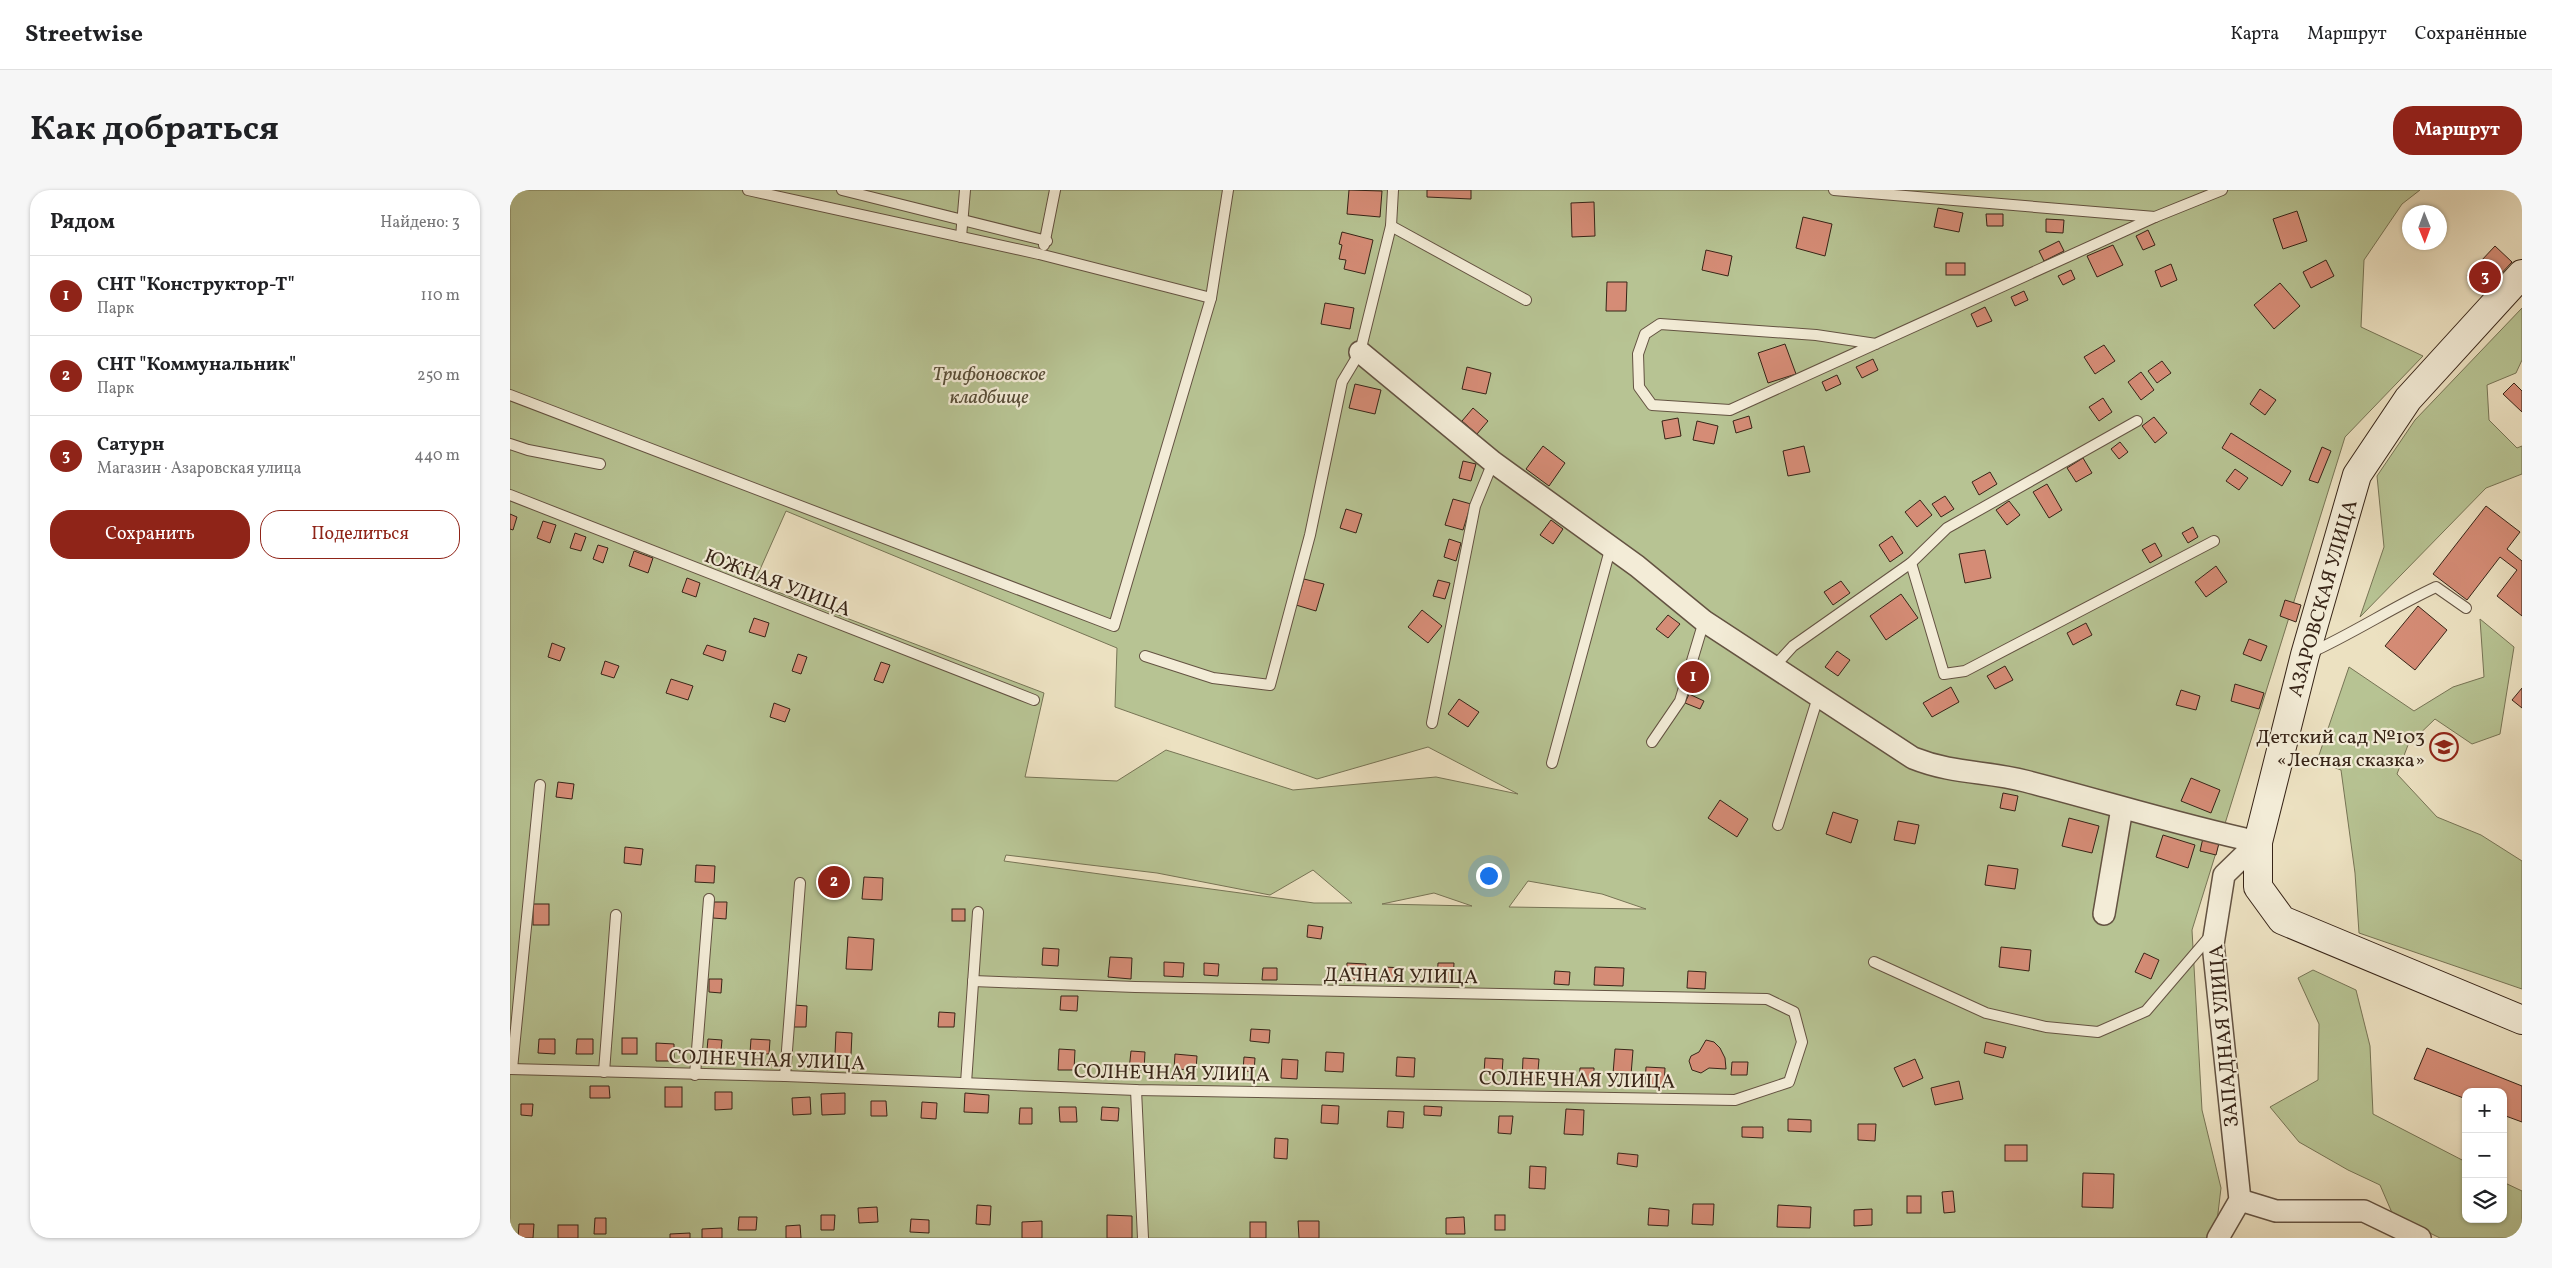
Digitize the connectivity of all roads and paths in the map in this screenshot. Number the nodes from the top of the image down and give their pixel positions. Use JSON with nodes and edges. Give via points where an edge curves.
{"nodes":[{"id":1,"x":748,"y":190,"type":"edge"},
{"id":2,"x":842,"y":190,"type":"edge"},
{"id":3,"x":965,"y":190,"type":"edge"},
{"id":4,"x":1055,"y":190,"type":"edge"},
{"id":5,"x":1228,"y":190,"type":"edge"},
{"id":6,"x":1393,"y":190,"type":"edge"},
{"id":7,"x":1834,"y":190,"type":"edge"},
{"id":8,"x":2222,"y":190,"type":"edge"},
{"id":9,"x":2155,"y":217,"type":"junction"},
{"id":10,"x":963,"y":222,"type":"junction"},
{"id":11,"x":1391,"y":226,"type":"junction"},
{"id":12,"x":961,"y":237,"type":"junction"},
{"id":13,"x":1047,"y":241,"type":"junction"},
{"id":14,"x":1039,"y":254,"type":"junction"},
{"id":15,"x":2521,"y":278,"type":"edge"},
{"id":16,"x":1211,"y":298,"type":"junction"},
{"id":17,"x":1526,"y":300,"type":"dead end"},
{"id":18,"x":1876,"y":344,"type":"junction"},
{"id":19,"x":1360,"y":352,"type":"junction"},
{"id":20,"x":510,"y":395,"type":"edge"},
{"id":21,"x":2137,"y":421,"type":"dead end"},
{"id":22,"x":510,"y":444,"type":"edge"},
{"id":23,"x":1492,"y":462,"type":"junction"},
{"id":24,"x":600,"y":464,"type":"dead end"},
{"id":25,"x":510,"y":495,"type":"edge"},
{"id":26,"x":2214,"y":541,"type":"dead end"},
{"id":27,"x":1611,"y":546,"type":"junction"},
{"id":28,"x":1911,"y":563,"type":"junction"},
{"id":29,"x":2466,"y":608,"type":"dead end"},
{"id":30,"x":1704,"y":621,"type":"junction"},
{"id":31,"x":2305,"y":655,"type":"junction"},
{"id":32,"x":1145,"y":656,"type":"dead end"},
{"id":33,"x":1774,"y":668,"type":"junction"},
{"id":34,"x":1818,"y":697,"type":"junction"},
{"id":35,"x":1034,"y":700,"type":"dead end"},
{"id":36,"x":1432,"y":723,"type":"dead end"},
{"id":37,"x":1652,"y":742,"type":"dead end"},
{"id":38,"x":1552,"y":763,"type":"dead end"},
{"id":39,"x":540,"y":785,"type":"dead end"},
{"id":40,"x":2122,"y":808,"type":"junction"},
{"id":41,"x":1778,"y":825,"type":"dead end"},
{"id":42,"x":2258,"y":842,"type":"junction"},
{"id":43,"x":800,"y":883,"type":"dead end"},
{"id":44,"x":708,"y":899,"type":"dead end"},
{"id":45,"x":978,"y":912,"type":"dead end"},
{"id":46,"x":2104,"y":914,"type":"dead end"},
{"id":47,"x":616,"y":915,"type":"dead end"},
{"id":48,"x":2215,"y":931,"type":"junction"},
{"id":49,"x":1874,"y":962,"type":"dead end"},
{"id":50,"x":973,"y":981,"type":"junction"},
{"id":51,"x":2522,"y":1020,"type":"edge"},
{"id":52,"x":1802,"y":1042,"type":"joint"},
{"id":53,"x":511,"y":1069,"type":"edge"},
{"id":54,"x":604,"y":1072,"type":"junction"},
{"id":55,"x":695,"y":1075,"type":"junction"},
{"id":56,"x":785,"y":1076,"type":"junction"},
{"id":57,"x":966,"y":1083,"type":"junction"},
{"id":58,"x":1136,"y":1090,"type":"junction"},
{"id":59,"x":2240,"y":1200,"type":"junction"},
{"id":60,"x":1143,"y":1238,"type":"edge"},
{"id":61,"x":2218,"y":1238,"type":"edge"},
{"id":62,"x":2420,"y":1238,"type":"edge"}],
"edges":[{"from":1,"to":12,"type":"lane"},
{"from":2,"to":10,"type":"lane"},
{"from":3,"to":10,"type":"lane"},
{"from":4,"to":13,"type":"lane"},
{"from":5,"to":16,"type":"lane"},
{"from":6,"to":11,"type":"lane"},
{"from":7,"to":9,"type":"lane"},
{"from":8,"to":9,"type":"lane"},
{"from":9,"to":18,"type":"lane"},
{"from":10,"to":12,"type":"lane"},
{"from":10,"to":13,"type":"lane"},
{"from":11,"to":17,"type":"lane"},
{"from":11,"to":19,"type":"lane"},
{"from":12,"to":14,"type":"lane"},
{"from":13,"to":14,"type":"lane"},
{"from":14,"to":16,"type":"lane"},
{"from":15,"to":31,"type":"street","name":"АЗАРОВСКАЯ УЛИЦА","via":[[2408,398],[2357,475]]},
{"from":16,"to":20,"type":"lane","via":[[1114,626]]},
{"from":18,"to":18,"type":"lane","via":[[1730,410],[1652,405],[1639,387],[1638,354],[1645,334],[1660,324],[1816,335]]},
{"from":19,"to":23,"type":"street"},
{"from":19,"to":32,"type":"lane","via":[[1342,382],[1310,535],[1270,685],[1213,678]]},
{"from":21,"to":28,"type":"lane","via":[[1946,528]]},
{"from":22,"to":24,"type":"lane"},
{"from":23,"to":27,"type":"street"},
{"from":23,"to":36,"type":"lane","via":[[1475,506]]},
{"from":25,"to":35,"type":"lane","name":"ЮЖНАЯ УЛИЦА"},
{"from":26,"to":28,"type":"lane","via":[[1965,671],[1944,674]]},
{"from":27,"to":30,"type":"street"},
{"from":27,"to":38,"type":"lane"},
{"from":28,"to":33,"type":"lane","via":[[1793,646]]},
{"from":29,"to":31,"type":"lane","via":[[2436,587],[2397,605],[2346,637]]},
{"from":30,"to":33,"type":"street"},
{"from":30,"to":37,"type":"lane","via":[[1680,701]]},
{"from":31,"to":42,"type":"street","name":"АЗАРОВСКАЯ УЛИЦА"},
{"from":33,"to":34,"type":"street"},
{"from":34,"to":40,"type":"street","via":[[1913,758],[1932,766],[2022,781]]},
{"from":34,"to":41,"type":"lane"},
{"from":39,"to":53,"type":"lane"},
{"from":40,"to":42,"type":"street"},
{"from":40,"to":46,"type":"street"},
{"from":42,"to":48,"type":"street","name":"ЗАПАДНАЯ УЛИЦА","via":[[2224,876]]},
{"from":42,"to":51,"type":"street","name":"АЗАРОВСКАЯ УЛИЦА","via":[[2258,887],[2282,920]]},
{"from":43,"to":56,"type":"lane"},
{"from":44,"to":55,"type":"lane"},
{"from":45,"to":50,"type":"lane"},
{"from":47,"to":54,"type":"lane"},
{"from":48,"to":49,"type":"lane","via":[[2146,1011],[2098,1032],[2046,1027],[1986,1013]]},
{"from":48,"to":59,"type":"street","name":"ЗАПАДНАЯ УЛИЦА","via":[[2213,944]]},
{"from":50,"to":52,"type":"lane","name":"ДАЧНАЯ УЛИЦА","via":[[1767,999],[1794,1012]]},
{"from":50,"to":57,"type":"lane"},
{"from":52,"to":58,"type":"lane","name":"СОЛНЕЧНАЯ УЛИЦА","via":[[1789,1082],[1735,1100]]},
{"from":53,"to":54,"type":"lane","name":"СОЛНЕЧНАЯ УЛИЦА"},
{"from":54,"to":55,"type":"lane","name":"СОЛНЕЧНАЯ УЛИЦА"},
{"from":55,"to":56,"type":"lane","name":"СОЛНЕЧНАЯ УЛИЦА"},
{"from":56,"to":57,"type":"lane","name":"СОЛНЕЧНАЯ УЛИЦА"},
{"from":57,"to":58,"type":"lane","name":"СОЛНЕЧНАЯ УЛИЦА"},
{"from":58,"to":60,"type":"lane"},
{"from":59,"to":61,"type":"street"},
{"from":59,"to":62,"type":"street","via":[[2276,1211],[2364,1211]]}]}
